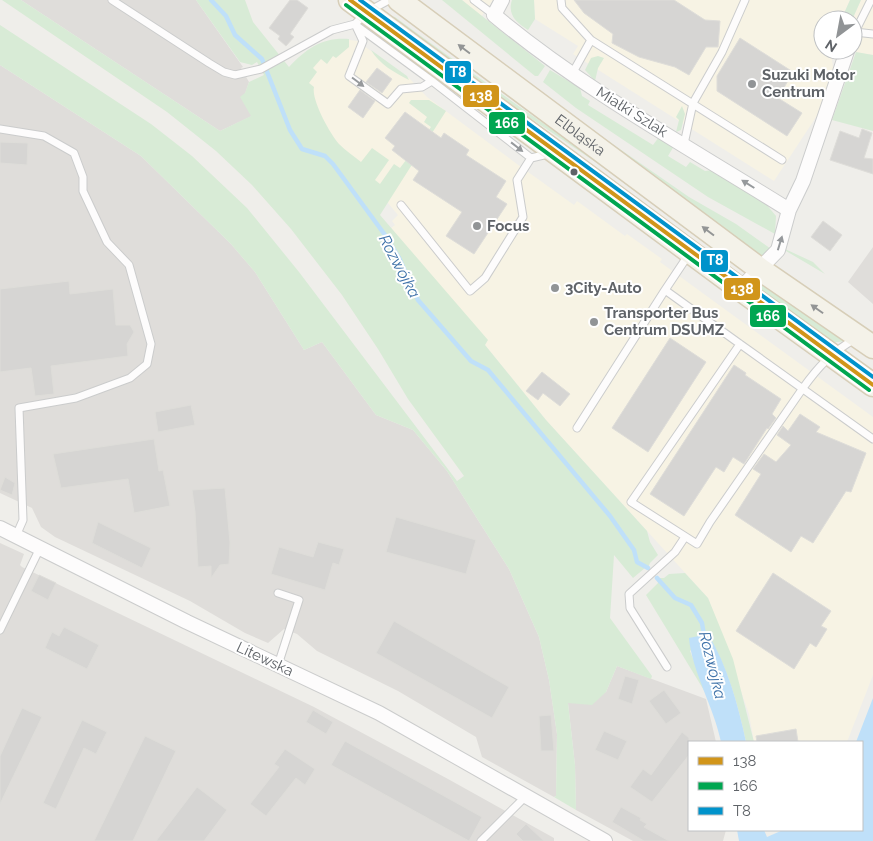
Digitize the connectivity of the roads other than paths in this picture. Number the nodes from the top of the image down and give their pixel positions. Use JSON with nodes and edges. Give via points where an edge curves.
{"nodes":[{"id":1,"x":112,"y":0,"type":"edge"},
{"id":2,"x":390,"y":0,"type":"edge"},
{"id":3,"x":399,"y":0,"type":"edge"},
{"id":4,"x":474,"y":0,"type":"edge"},
{"id":5,"x":502,"y":0,"type":"edge"},
{"id":6,"x":561,"y":0,"type":"edge"},
{"id":7,"x":744,"y":0,"type":"edge"},
{"id":8,"x":871,"y":0,"type":"edge"},
{"id":9,"x":357,"y":12,"type":"edge"},
{"id":10,"x":494,"y":15,"type":"junction"},
{"id":11,"x":863,"y":16,"type":"edge"},
{"id":12,"x":591,"y":40,"type":"junction"},
{"id":13,"x":844,"y":60,"type":"edge"},
{"id":14,"x":572,"y":74,"type":"junction"},
{"id":15,"x":432,"y":81,"type":"junction"},
{"id":16,"x":693,"y":103,"type":"junction"},
{"id":17,"x":0,"y":130,"type":"edge"},
{"id":18,"x":684,"y":144,"type":"junction"},
{"id":19,"x":555,"y":152,"type":"junction"},
{"id":20,"x":531,"y":158,"type":"junction"},
{"id":21,"x":782,"y":160,"type":"dead end"},
{"id":22,"x":400,"y":205,"type":"dead end"},
{"id":23,"x":789,"y":210,"type":"junction"},
{"id":24,"x":690,"y":252,"type":"junction"},
{"id":25,"x":761,"y":270,"type":"junction"},
{"id":26,"x":740,"y":289,"type":"junction"},
{"id":27,"x":664,"y":290,"type":"junction"},
{"id":28,"x":865,"y":342,"type":"edge"},
{"id":29,"x":740,"y":344,"type":"junction"},
{"id":30,"x":830,"y":355,"type":"junction"},
{"id":31,"x":873,"y":385,"type":"edge"},
{"id":32,"x":803,"y":388,"type":"junction"},
{"id":33,"x":577,"y":428,"type":"dead end"},
{"id":34,"x":873,"y":439,"type":"edge"},
{"id":35,"x":0,"y":528,"type":"edge"},
{"id":36,"x":16,"y":536,"type":"junction"},
{"id":37,"x":685,"y":537,"type":"junction"},
{"id":38,"x":40,"y":548,"type":"junction"},
{"id":39,"x":278,"y":593,"type":"dead end"},
{"id":40,"x":0,"y":630,"type":"edge"},
{"id":41,"x":278,"y":665,"type":"junction"},
{"id":42,"x":667,"y":667,"type":"dead end"},
{"id":43,"x":526,"y":796,"type":"junction"},
{"id":44,"x":481,"y":841,"type":"edge"},
{"id":45,"x":605,"y":841,"type":"edge"}],
"edges":[{"from":1,"to":9,"type":"lane","via":[[224,72],[235,75],[261,69],[332,30]]},
{"from":2,"to":9,"type":"lane"},
{"from":25,"to":3,"type":"main road","name":"Elbląska","one_way":true},
{"from":4,"to":10,"type":"lane"},
{"from":5,"to":10,"type":"street"},
{"from":6,"to":12,"type":"lane","via":[[562,8]]},
{"from":7,"to":16,"type":"lane","via":[[722,52]]},
{"from":8,"to":11,"type":"lane"},
{"from":9,"to":15,"type":"lane"},
{"from":9,"to":15,"type":"lane","one_way":true,"via":[[363,41],[349,76],[388,104],[401,89],[422,87]]},
{"from":9,"to":19,"type":"main road","name":"Elbląska"},
{"from":10,"to":14,"type":"street","name":"Miałki Szlak"},
{"from":12,"to":14,"type":"lane"},
{"from":12,"to":16,"type":"lane"},
{"from":13,"to":23,"type":"street","via":[[803,181]]},
{"from":14,"to":18,"type":"street","name":"Miałki Szlak"},
{"from":15,"to":20,"type":"lane","one_way":true},
{"from":16,"to":18,"type":"lane"},
{"from":16,"to":21,"type":"lane"},
{"from":17,"to":36,"type":"lane","via":[[44,136],[74,153],[83,177],[83,191],[107,242],[129,265],[151,344],[147,364],[130,378],[76,398],[19,408],[23,520]]},
{"from":23,"to":18,"type":"street","name":"Miałki Szlak","one_way":true},
{"from":19,"to":20,"type":"lane"},
{"from":19,"to":24,"type":"main road","name":"Elbląska"},
{"from":20,"to":22,"type":"lane","via":[[517,180],[523,217],[485,278],[470,291]]},
{"from":25,"to":23,"type":"street","one_way":true,"via":[[778,250]]},
{"from":24,"to":26,"type":"main road","name":"Elbląska"},
{"from":24,"to":27,"type":"lane"},
{"from":25,"to":26,"type":"street"},
{"from":28,"to":25,"type":"main road","name":"Elbląska","one_way":true},
{"from":26,"to":30,"type":"main road","name":"Elbląska"},
{"from":27,"to":29,"type":"lane"},
{"from":27,"to":33,"type":"lane"},
{"from":28,"to":30,"type":"lane"},
{"from":29,"to":32,"type":"lane"},
{"from":29,"to":37,"type":"lane","via":[[631,502]]},
{"from":30,"to":31,"type":"main road","name":"Elbląska"},
{"from":30,"to":32,"type":"lane"},
{"from":32,"to":34,"type":"lane"},
{"from":32,"to":37,"type":"lane","via":[[697,544]]},
{"from":35,"to":36,"type":"street","name":"Litewska"},
{"from":36,"to":38,"type":"street","name":"Litewska"},
{"from":37,"to":42,"type":"lane","via":[[675,552],[629,594],[630,608]]},
{"from":38,"to":40,"type":"lane"},
{"from":38,"to":41,"type":"street","name":"Litewska"},
{"from":39,"to":41,"type":"lane","via":[[299,600]]},
{"from":41,"to":43,"type":"street","name":"Litewska","via":[[379,713]]},
{"from":43,"to":44,"type":"lane"},
{"from":43,"to":45,"type":"street","name":"Litewska"}]}
